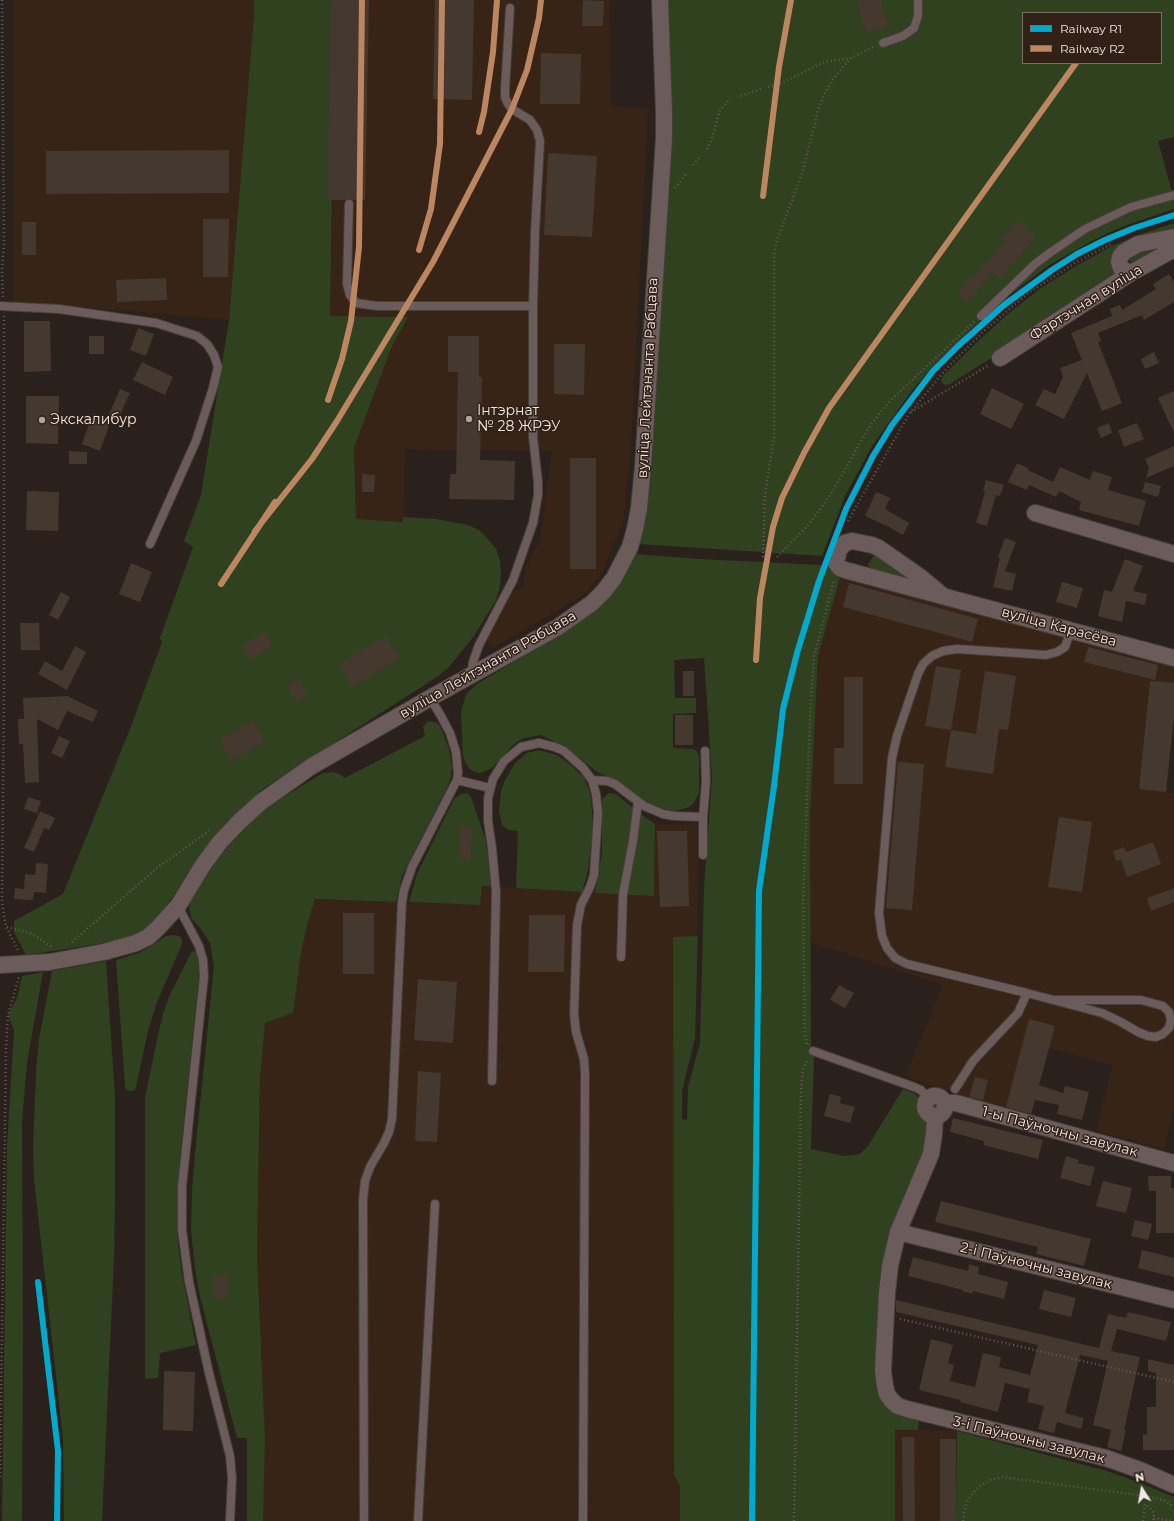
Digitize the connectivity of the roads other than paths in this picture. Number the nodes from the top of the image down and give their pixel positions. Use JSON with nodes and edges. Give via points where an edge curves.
{"nodes":[{"id":1,"x":660,"y":0,"type":"edge"},
{"id":2,"x":918,"y":0,"type":"edge"},
{"id":3,"x":510,"y":8,"type":"dead end"},
{"id":4,"x":883,"y":44,"type":"road end"},
{"id":5,"x":1174,"y":195,"type":"edge"},
{"id":6,"x":349,"y":204,"type":"dead end"},
{"id":7,"x":1174,"y":237,"type":"edge"},
{"id":8,"x":1174,"y":250,"type":"edge"},
{"id":9,"x":1131,"y":273,"type":"junction"},
{"id":10,"x":2,"y":306,"type":"edge"},
{"id":11,"x":533,"y":306,"type":"junction"},
{"id":12,"x":981,"y":316,"type":"road end"},
{"id":13,"x":1000,"y":358,"type":"road end"},
{"id":14,"x":1036,"y":513,"type":"dead end"},
{"id":15,"x":150,"y":544,"type":"dead end"},
{"id":16,"x":1174,"y":554,"type":"edge"},
{"id":17,"x":943,"y":596,"type":"junction"},
{"id":18,"x":1071,"y":630,"type":"junction"},
{"id":19,"x":1174,"y":658,"type":"edge"},
{"id":20,"x":471,"y":675,"type":"junction"},
{"id":21,"x":430,"y":698,"type":"junction"},
{"id":22,"x":704,"y":750,"type":"dead end"},
{"id":23,"x":457,"y":780,"type":"junction"},
{"id":24,"x":592,"y":780,"type":"junction"},
{"id":25,"x":490,"y":788,"type":"junction"},
{"id":26,"x":638,"y":802,"type":"junction"},
{"id":27,"x":703,"y":817,"type":"junction"},
{"id":28,"x":703,"y":855,"type":"dead end"},
{"id":29,"x":178,"y":906,"type":"junction"},
{"id":30,"x":621,"y":957,"type":"dead end"},
{"id":31,"x":0,"y":965,"type":"edge"},
{"id":32,"x":1027,"y":993,"type":"junction"},
{"id":33,"x":1056,"y":1000,"type":"junction"},
{"id":34,"x":812,"y":1051,"type":"road end"},
{"id":35,"x":492,"y":1081,"type":"dead end"},
{"id":36,"x":955,"y":1089,"type":"dead end"},
{"id":37,"x":928,"y":1099,"type":"junction"},
{"id":38,"x":945,"y":1103,"type":"junction"},
{"id":39,"x":935,"y":1117,"type":"junction"},
{"id":40,"x":1174,"y":1163,"type":"edge"},
{"id":41,"x":435,"y":1204,"type":"dead end"},
{"id":42,"x":898,"y":1232,"type":"junction"},
{"id":43,"x":1174,"y":1300,"type":"edge"},
{"id":44,"x":1174,"y":1485,"type":"edge"},
{"id":45,"x":230,"y":1521,"type":"edge"},
{"id":46,"x":364,"y":1521,"type":"edge"},
{"id":47,"x":418,"y":1521,"type":"edge"},
{"id":48,"x":583,"y":1521,"type":"edge"}],
"edges":[{"from":1,"to":20,"type":"street","name":"вуліца Лейтэнанта Рабцава","via":[[664,138],[643,466],[639,508],[630,547],[614,578],[592,603],[558,627]]},
{"from":2,"to":4,"type":"lane","via":[[918,16],[914,28],[903,36]]},
{"from":3,"to":11,"type":"lane","via":[[505,97],[512,109],[530,120],[537,130],[540,141]]},
{"from":5,"to":12,"type":"lane","via":[[1131,207],[1085,229],[1035,264]]},
{"from":6,"to":11,"type":"lane","via":[[347,284],[356,303],[377,306]]},
{"from":7,"to":9,"type":"street","via":[[1138,244],[1124,252],[1119,262],[1121,268]]},
{"from":8,"to":9,"type":"street","name":"Фартэчная вуліца"},
{"from":9,"to":13,"type":"street","name":"Фартэчная вуліца"},
{"from":10,"to":15,"type":"lane","via":[[59,309],[156,323],[197,336],[207,344],[214,355],[218,367],[196,441]]},
{"from":11,"to":20,"type":"lane","via":[[532,437],[538,482],[536,509],[513,580],[479,645]]},
{"from":14,"to":16,"type":"street"},
{"from":17,"to":17,"type":"street","name":"вуліца Карасёва","via":[[879,548],[866,543],[852,541],[842,546],[836,559],[837,566],[845,570]]},
{"from":17,"to":18,"type":"street","name":"вуліца Карасёва"},
{"from":18,"to":19,"type":"street","name":"вуліца Карасёва"},
{"from":18,"to":32,"type":"lane","via":[[1065,647],[1046,655],[957,649],[932,656],[923,664],[918,674],[892,758],[879,913],[882,936],[887,948],[896,958],[907,964]]},
{"from":20,"to":21,"type":"street","name":"вуліца Лейтэнанта Рабцава"},
{"from":21,"to":23,"type":"lane","via":[[446,724],[453,742],[458,766]]},
{"from":21,"to":29,"type":"street","name":"вуліца Лейтэнанта Рабцава","via":[[312,766],[261,802],[220,842]]},
{"from":22,"to":27,"type":"lane","via":[[706,780]]},
{"from":23,"to":25,"type":"lane"},
{"from":23,"to":46,"type":"lane","via":[[412,867],[404,890],[392,1119],[389,1132],[370,1167],[364,1187]]},
{"from":24,"to":25,"type":"lane","via":[[564,751],[539,743],[521,747],[512,754],[498,771]]},
{"from":24,"to":26,"type":"lane","via":[[615,784]]},
{"from":24,"to":48,"type":"lane","via":[[598,812],[596,861],[592,881],[578,918],[574,1014],[585,1074]]},
{"from":25,"to":35,"type":"lane","via":[[487,809],[496,892]]},
{"from":26,"to":27,"type":"lane","via":[[663,814]]},
{"from":26,"to":30,"type":"lane","via":[[623,894]]},
{"from":27,"to":28,"type":"lane"},
{"from":29,"to":31,"type":"street","name":"вуліца Лейтэнанта Рабцава","via":[[148,937],[125,946],[50,962]]},
{"from":29,"to":45,"type":"lane","via":[[199,946],[204,976],[182,1188],[182,1230],[189,1282],[230,1456]]},
{"from":32,"to":33,"type":"lane"},
{"from":32,"to":36,"type":"lane","via":[[1018,1013],[973,1061]]},
{"from":33,"to":33,"type":"lane","via":[[1102,1013],[1148,1036],[1163,1034],[1169,1028],[1171,1020],[1169,1012],[1162,1006],[1141,1000]]},
{"from":34,"to":37,"type":"lane","name":"1-ы Паўночны завулак","via":[[914,1087],[921,1090]]},
{"from":37,"to":38,"type":"street","name":"1-ы Паўночны завулак","via":[[938,1096]]},
{"from":37,"to":39,"type":"street","via":[[925,1108],[928,1114]]},
{"from":38,"to":39,"type":"street","via":[[944,1113]]},
{"from":38,"to":40,"type":"street","name":"1-ы Паўночны завулак","via":[[956,1103]]},
{"from":39,"to":42,"type":"street","via":[[931,1154]]},
{"from":41,"to":47,"type":"lane"},
{"from":42,"to":43,"type":"street","name":"2-і Паўночны завулак"},
{"from":42,"to":44,"type":"street","name":"3-і Паўночны завулак","via":[[890,1266],[883,1378],[887,1394],[892,1401],[907,1409],[1106,1458]]}]}
